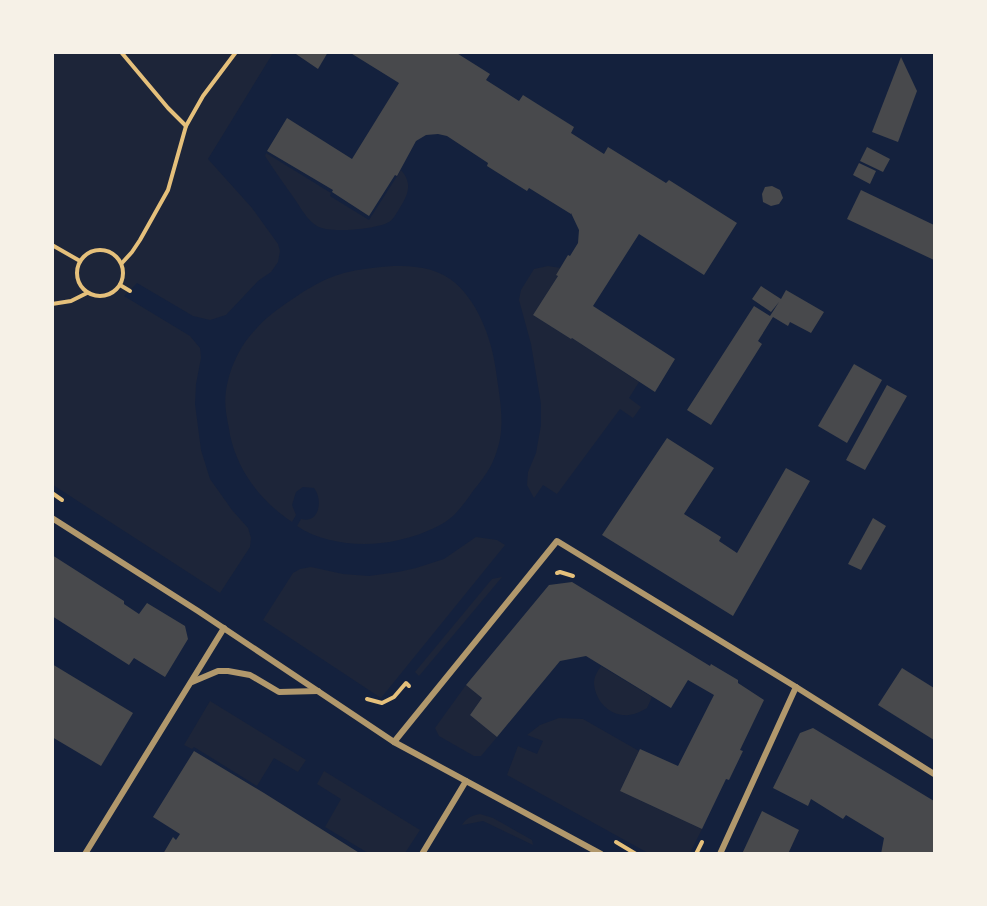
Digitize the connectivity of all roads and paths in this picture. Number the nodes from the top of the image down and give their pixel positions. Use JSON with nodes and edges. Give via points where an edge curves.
{"nodes":[{"id":1,"x":121,"y":52,"type":"edge"},
{"id":2,"x":236,"y":52,"type":"edge"},
{"id":3,"x":186,"y":126,"type":"junction"},
{"id":4,"x":52,"y":245,"type":"edge"},
{"id":5,"x":80,"y":261,"type":"junction"},
{"id":6,"x":122,"y":263,"type":"junction"},
{"id":7,"x":120,"y":285,"type":"junction"},
{"id":8,"x":130,"y":291,"type":"dead end"},
{"id":9,"x":87,"y":293,"type":"junction"},
{"id":10,"x":52,"y":304,"type":"edge"},
{"id":11,"x":52,"y":518,"type":"edge"},
{"id":12,"x":548,"y":576,"type":"dead end"},
{"id":13,"x":574,"y":576,"type":"dead end"},
{"id":14,"x":224,"y":628,"type":"junction"},
{"id":15,"x":191,"y":682,"type":"junction"},
{"id":16,"x":409,"y":686,"type":"dead end"},
{"id":17,"x":796,"y":687,"type":"junction"},
{"id":18,"x":318,"y":691,"type":"junction"},
{"id":19,"x":359,"y":693,"type":"dead end"},
{"id":20,"x":394,"y":742,"type":"junction"},
{"id":21,"x":934,"y":774,"type":"edge"},
{"id":22,"x":466,"y":781,"type":"junction"},
{"id":23,"x":616,"y":842,"type":"dead end"},
{"id":24,"x":85,"y":854,"type":"edge"},
{"id":25,"x":422,"y":854,"type":"edge"},
{"id":26,"x":601,"y":854,"type":"edge"},
{"id":27,"x":636,"y":854,"type":"edge"},
{"id":28,"x":720,"y":854,"type":"edge"}],
"edges":[{"from":1,"to":3,"type":"path"},
{"from":2,"to":3,"type":"path"},
{"from":3,"to":6,"type":"path","via":[[168,190]]},
{"from":4,"to":5,"type":"path"},
{"from":5,"to":6,"type":"path","via":[[85,254],[101,249],[110,251]]},
{"from":5,"to":9,"type":"path","via":[[76,272]]},
{"from":6,"to":7,"type":"path"},
{"from":7,"to":8,"type":"path"},
{"from":7,"to":9,"type":"path","via":[[101,297]]},
{"from":9,"to":10,"type":"path"},
{"from":11,"to":14,"type":"street"},
{"from":12,"to":13,"type":"path","via":[[560,572]]},
{"from":14,"to":15,"type":"street"},
{"from":14,"to":18,"type":"street"},
{"from":15,"to":18,"type":"street","via":[[228,671],[250,675],[279,692]]},
{"from":15,"to":24,"type":"street"},
{"from":16,"to":19,"type":"path","via":[[406,683],[394,697],[382,703]]},
{"from":17,"to":20,"type":"street","via":[[557,541]]},
{"from":17,"to":21,"type":"street"},
{"from":17,"to":28,"type":"street"},
{"from":18,"to":20,"type":"street"},
{"from":20,"to":22,"type":"street"},
{"from":22,"to":25,"type":"street"},
{"from":22,"to":26,"type":"street"},
{"from":23,"to":27,"type":"path"}]}
